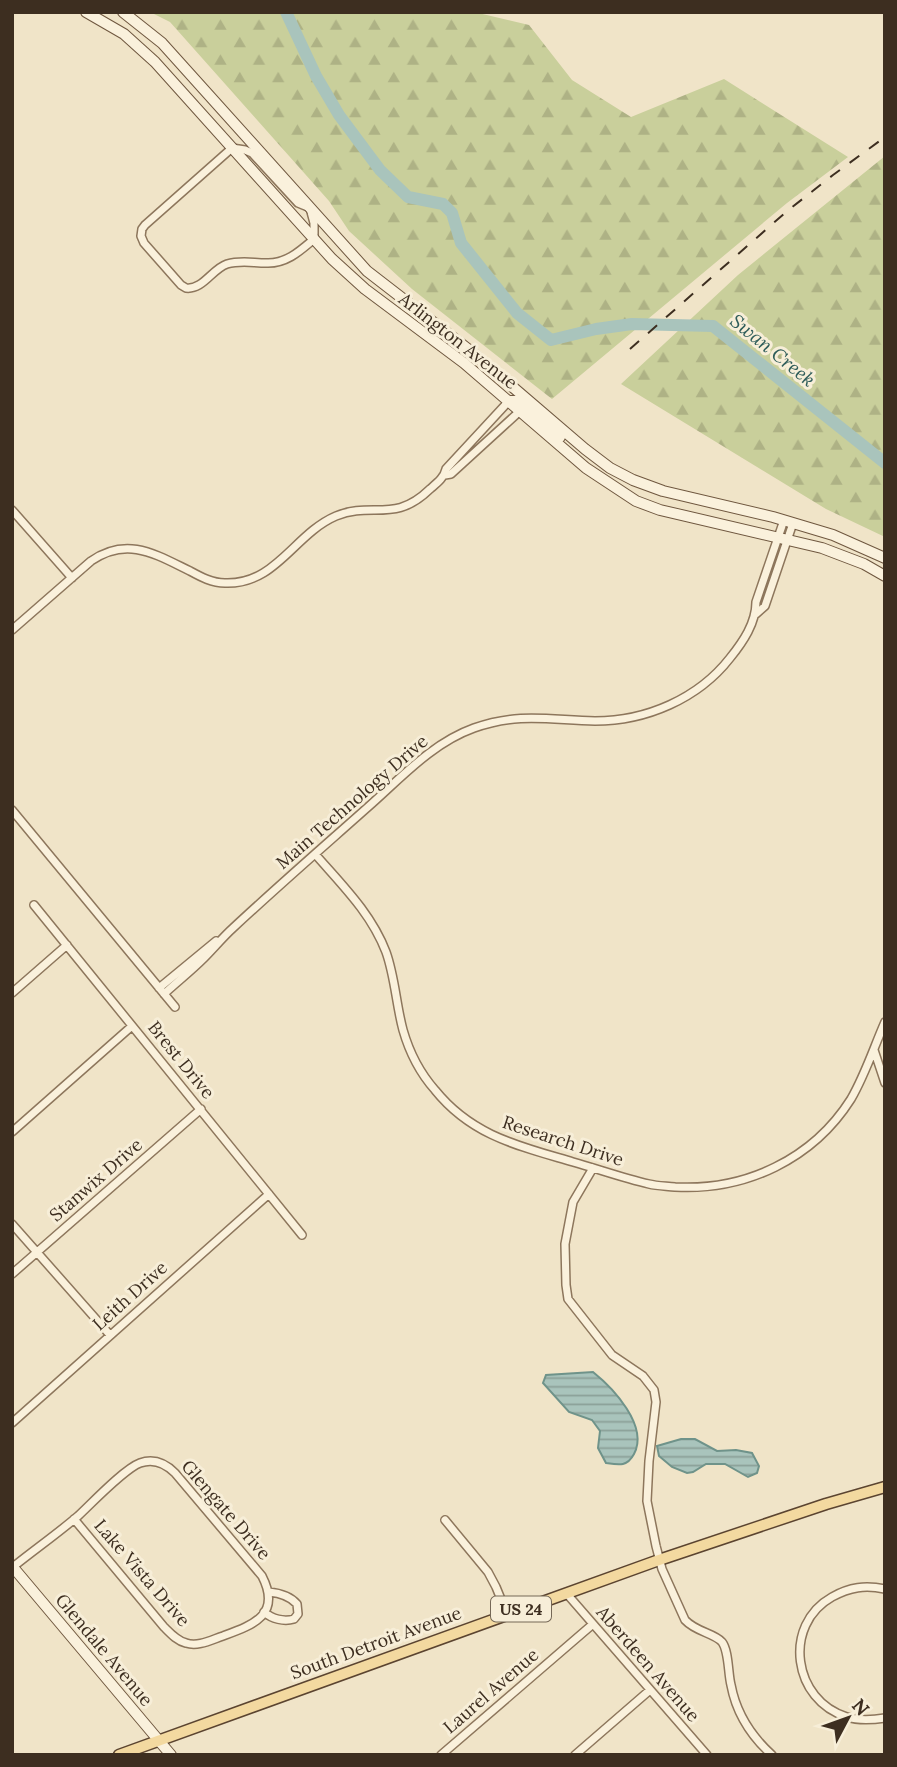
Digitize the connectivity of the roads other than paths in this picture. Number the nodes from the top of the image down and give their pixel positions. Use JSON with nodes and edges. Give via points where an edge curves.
{"nodes":[{"id":1,"x":86,"y":12,"type":"edge"},
{"id":2,"x":123,"y":12,"type":"edge"},
{"id":3,"x":232,"y":148,"type":"junction"},
{"id":4,"x":310,"y":208,"type":"junction"},
{"id":5,"x":314,"y":239,"type":"junction"},
{"id":6,"x":509,"y":401,"type":"junction"},
{"id":7,"x":520,"y":411,"type":"junction"},
{"id":8,"x":610,"y":468,"type":"junction"},
{"id":9,"x":445,"y":475,"type":"junction"},
{"id":10,"x":12,"y":510,"type":"edge"},
{"id":11,"x":789,"y":522,"type":"junction"},
{"id":12,"x":784,"y":538,"type":"junction"},
{"id":13,"x":885,"y":558,"type":"edge"},
{"id":14,"x":885,"y":576,"type":"edge"},
{"id":15,"x":72,"y":578,"type":"junction"},
{"id":16,"x":12,"y":630,"type":"edge"},
{"id":17,"x":12,"y":810,"type":"edge"},
{"id":18,"x":315,"y":854,"type":"junction"},
{"id":19,"x":34,"y":905,"type":"dead end"},
{"id":20,"x":67,"y":945,"type":"junction"},
{"id":21,"x":161,"y":991,"type":"junction"},
{"id":22,"x":12,"y":993,"type":"edge"},
{"id":23,"x":175,"y":1007,"type":"dead end"},
{"id":24,"x":885,"y":1021,"type":"edge"},
{"id":25,"x":132,"y":1026,"type":"junction"},
{"id":26,"x":873,"y":1049,"type":"junction"},
{"id":27,"x":885,"y":1083,"type":"edge"},
{"id":28,"x":201,"y":1109,"type":"junction"},
{"id":29,"x":12,"y":1132,"type":"edge"},
{"id":30,"x":593,"y":1168,"type":"junction"},
{"id":31,"x":269,"y":1194,"type":"junction"},
{"id":32,"x":12,"y":1224,"type":"edge"},
{"id":33,"x":302,"y":1235,"type":"dead end"},
{"id":34,"x":37,"y":1253,"type":"junction"},
{"id":35,"x":12,"y":1274,"type":"edge"},
{"id":36,"x":110,"y":1335,"type":"junction"},
{"id":37,"x":12,"y":1423,"type":"edge"},
{"id":38,"x":885,"y":1487,"type":"edge"},
{"id":39,"x":74,"y":1519,"type":"junction"},
{"id":40,"x":445,"y":1520,"type":"dead end"},
{"id":41,"x":659,"y":1560,"type":"junction"},
{"id":42,"x":13,"y":1567,"type":"edge"},
{"id":43,"x":268,"y":1588,"type":"junction"},
{"id":44,"x":885,"y":1589,"type":"edge"},
{"id":45,"x":566,"y":1594,"type":"junction"},
{"id":46,"x":264,"y":1612,"type":"junction"},
{"id":47,"x":507,"y":1614,"type":"junction"},
{"id":48,"x":593,"y":1624,"type":"junction"},
{"id":49,"x":650,"y":1690,"type":"junction"},
{"id":50,"x":885,"y":1717,"type":"edge"},
{"id":51,"x":160,"y":1741,"type":"junction"},
{"id":52,"x":120,"y":1755,"type":"edge"},
{"id":53,"x":171,"y":1755,"type":"edge"},
{"id":54,"x":441,"y":1755,"type":"edge"},
{"id":55,"x":575,"y":1755,"type":"edge"},
{"id":56,"x":706,"y":1755,"type":"edge"},
{"id":57,"x":772,"y":1755,"type":"edge"}],
"edges":[{"from":1,"to":3,"type":"street","name":"Arlington Avenue","via":[[139,47]]},
{"from":2,"to":4,"type":"street","name":"Arlington Avenue","via":[[162,43]]},
{"from":3,"to":4,"type":"street","via":[[252,153],[298,203]]},
{"from":3,"to":5,"type":"street","name":"Arlington Avenue"},
{"from":3,"to":5,"type":"street","via":[[141,231],[142,241],[181,285],[194,288],[220,267],[235,262],[283,261]]},
{"from":4,"to":5,"type":"street"},
{"from":4,"to":8,"type":"street","name":"Arlington Avenue","via":[[367,271]]},
{"from":5,"to":6,"type":"street","name":"Arlington Avenue","via":[[352,279]]},
{"from":6,"to":7,"type":"street","name":"Arlington Avenue"},
{"from":6,"to":8,"type":"street","via":[[524,404],[585,458]]},
{"from":6,"to":9,"type":"street"},
{"from":7,"to":9,"type":"street"},
{"from":7,"to":12,"type":"street","name":"Arlington Avenue","via":[[586,468],[636,501]]},
{"from":8,"to":11,"type":"street","name":"Arlington Avenue","via":[[663,491]]},
{"from":9,"to":15,"type":"street","via":[[402,508],[352,512],[329,520],[250,580],[211,581],[155,553],[130,548],[99,556]]},
{"from":10,"to":15,"type":"street"},
{"from":11,"to":12,"type":"street","name":"Main Technology Drive"},
{"from":11,"to":13,"type":"street","name":"Arlington Avenue"},
{"from":12,"to":14,"type":"street","name":"Arlington Avenue","via":[[844,556]]},
{"from":12,"to":18,"type":"street","name":"Main Technology Drive","via":[[743,641],[706,683],[684,698],[620,719],[524,717],[471,729],[429,753]]},
{"from":15,"to":16,"type":"street"},
{"from":17,"to":21,"type":"street"},
{"from":18,"to":21,"type":"street","name":"Main Technology Drive"},
{"from":18,"to":30,"type":"street","name":"Research Drive","via":[[376,930],[391,969],[407,1043],[435,1090],[462,1117],[497,1138]]},
{"from":19,"to":20,"type":"street","name":"Brest Drive"},
{"from":20,"to":22,"type":"street"},
{"from":20,"to":25,"type":"street","name":"Brest Drive"},
{"from":21,"to":23,"type":"street"},
{"from":24,"to":26,"type":"street","name":"Research Drive"},
{"from":25,"to":28,"type":"street","name":"Brest Drive"},
{"from":25,"to":29,"type":"street"},
{"from":26,"to":27,"type":"street"},
{"from":26,"to":30,"type":"street","name":"Research Drive","via":[[852,1097],[823,1134],[760,1175],[691,1188],[651,1185]]},
{"from":28,"to":31,"type":"street","name":"Brest Drive"},
{"from":28,"to":34,"type":"street","name":"Stanwix Drive"},
{"from":30,"to":41,"type":"street","via":[[573,1202],[565,1244],[568,1299],[612,1355],[643,1376],[656,1396],[646,1492]]},
{"from":31,"to":33,"type":"street","name":"Brest Drive"},
{"from":31,"to":36,"type":"street","name":"Leith Drive"},
{"from":32,"to":34,"type":"street"},
{"from":34,"to":35,"type":"street","name":"Stanwix Drive"},
{"from":34,"to":36,"type":"street"},
{"from":36,"to":37,"type":"street","name":"Leith Drive"},
{"from":38,"to":41,"type":"main road","name":"South Detroit Avenue","number":"US 24"},
{"from":39,"to":42,"type":"street"},
{"from":39,"to":43,"type":"street","name":"Glengate Drive","via":[[134,1466],[156,1461],[176,1473]]},
{"from":39,"to":46,"type":"street","name":"Lake Vista Drive","via":[[180,1641],[204,1642],[252,1625]]},
{"from":40,"to":47,"type":"street","via":[[488,1572]]},
{"from":41,"to":45,"type":"main road","name":"South Detroit Avenue","number":"US 24"},
{"from":41,"to":57,"type":"street","via":[[685,1620],[721,1641],[737,1705],[749,1729]]},
{"from":42,"to":51,"type":"street","name":"Glendale Avenue"},
{"from":43,"to":46,"type":"street"},
{"from":43,"to":46,"type":"street","via":[[293,1600],[298,1614],[283,1621]]},
{"from":44,"to":50,"type":"street","via":[[854,1587],[822,1604],[804,1629],[800,1658],[807,1683],[832,1710],[859,1720]]},
{"from":45,"to":47,"type":"main road","name":"South Detroit Avenue","number":"US 24"},
{"from":45,"to":48,"type":"street","name":"Aberdeen Avenue"},
{"from":47,"to":51,"type":"main road","name":"South Detroit Avenue","number":"US 24"},
{"from":48,"to":49,"type":"street","name":"Aberdeen Avenue"},
{"from":48,"to":54,"type":"street","name":"Laurel Avenue"},
{"from":49,"to":55,"type":"street"},
{"from":49,"to":56,"type":"street","name":"Aberdeen Avenue"},
{"from":51,"to":52,"type":"main road","name":"South Detroit Avenue","number":"US 24"},
{"from":51,"to":53,"type":"street","name":"Glendale Avenue"}]}
